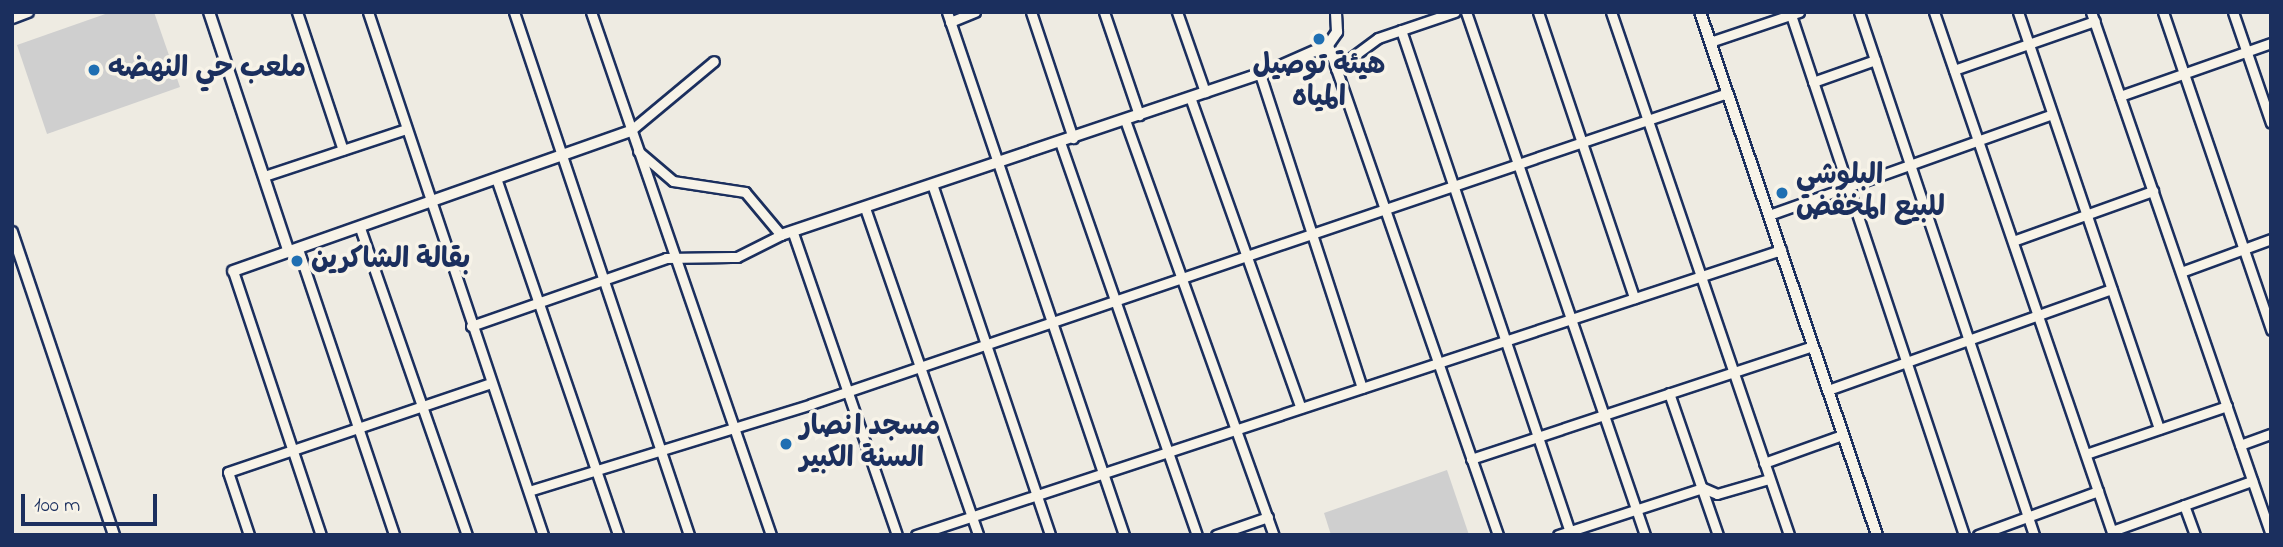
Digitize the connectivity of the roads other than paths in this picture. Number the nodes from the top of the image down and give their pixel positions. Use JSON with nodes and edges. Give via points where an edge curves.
{"nodes":[{"id":1,"x":28,"y":12,"type":"edge"},
{"id":2,"x":209,"y":12,"type":"edge"},
{"id":3,"x":297,"y":12,"type":"edge"},
{"id":4,"x":368,"y":12,"type":"edge"},
{"id":5,"x":514,"y":12,"type":"edge"},
{"id":6,"x":591,"y":12,"type":"edge"},
{"id":7,"x":975,"y":12,"type":"edge"},
{"id":8,"x":1031,"y":12,"type":"edge"},
{"id":9,"x":1104,"y":12,"type":"edge"},
{"id":10,"x":1177,"y":12,"type":"edge"},
{"id":11,"x":1336,"y":12,"type":"edge"},
{"id":12,"x":1455,"y":12,"type":"edge"},
{"id":13,"x":1466,"y":12,"type":"edge"},
{"id":14,"x":1538,"y":12,"type":"edge"},
{"id":15,"x":1611,"y":12,"type":"edge"},
{"id":16,"x":1700,"y":12,"type":"edge"},
{"id":17,"x":1859,"y":12,"type":"edge"},
{"id":18,"x":1934,"y":12,"type":"edge"},
{"id":19,"x":2018,"y":12,"type":"edge"},
{"id":20,"x":2163,"y":12,"type":"edge"},
{"id":21,"x":2233,"y":12,"type":"edge"},
{"id":22,"x":1793,"y":13,"type":"edge"},
{"id":23,"x":948,"y":17,"type":"edge"},
{"id":24,"x":2093,"y":17,"type":"edge"},
{"id":25,"x":12,"y":18,"type":"edge"},
{"id":26,"x":1401,"y":30,"type":"junction"},
{"id":27,"x":1710,"y":42,"type":"junction"},
{"id":28,"x":2271,"y":44,"type":"edge"},
{"id":29,"x":1328,"y":45,"type":"junction"},
{"id":30,"x":2029,"y":45,"type":"junction"},
{"id":31,"x":2246,"y":52,"type":"junction"},
{"id":32,"x":1875,"y":60,"type":"junction"},
{"id":33,"x":714,"y":61,"type":"dead end"},
{"id":34,"x":1336,"y":69,"type":"junction"},
{"id":35,"x":1954,"y":71,"type":"junction"},
{"id":36,"x":2183,"y":73,"type":"junction"},
{"id":37,"x":1260,"y":74,"type":"junction"},
{"id":38,"x":1813,"y":82,"type":"junction"},
{"id":39,"x":1205,"y":92,"type":"junction"},
{"id":40,"x":1727,"y":93,"type":"junction"},
{"id":41,"x":2120,"y":96,"type":"junction"},
{"id":42,"x":1190,"y":97,"type":"junction"},
{"id":43,"x":2052,"y":114,"type":"junction"},
{"id":44,"x":1139,"y":115,"type":"junction"},
{"id":45,"x":1125,"y":120,"type":"junction"},
{"id":46,"x":1647,"y":120,"type":"junction"},
{"id":47,"x":2271,"y":123,"type":"edge"},
{"id":48,"x":406,"y":129,"type":"junction"},
{"id":49,"x":630,"y":131,"type":"junction"},
{"id":50,"x":1073,"y":138,"type":"junction"},
{"id":51,"x":1583,"y":141,"type":"junction"},
{"id":52,"x":1060,"y":142,"type":"junction"},
{"id":53,"x":1979,"y":142,"type":"junction"},
{"id":54,"x":343,"y":150,"type":"junction"},
{"id":55,"x":637,"y":150,"type":"junction"},
{"id":56,"x":562,"y":158,"type":"junction"},
{"id":57,"x":999,"y":163,"type":"junction"},
{"id":58,"x":1516,"y":164,"type":"junction"},
{"id":59,"x":1911,"y":166,"type":"junction"},
{"id":60,"x":264,"y":176,"type":"junction"},
{"id":61,"x":497,"y":181,"type":"junction"},
{"id":62,"x":932,"y":184,"type":"junction"},
{"id":63,"x":1453,"y":186,"type":"junction"},
{"id":64,"x":1848,"y":188,"type":"junction"},
{"id":65,"x":2153,"y":191,"type":"junction"},
{"id":66,"x":431,"y":204,"type":"junction"},
{"id":67,"x":866,"y":208,"type":"junction"},
{"id":68,"x":1385,"y":209,"type":"junction"},
{"id":69,"x":1769,"y":215,"type":"junction"},
{"id":70,"x":2087,"y":215,"type":"junction"},
{"id":71,"x":360,"y":228,"type":"junction"},
{"id":72,"x":12,"y":232,"type":"edge"},
{"id":73,"x":793,"y":233,"type":"junction"},
{"id":74,"x":1312,"y":234,"type":"junction"},
{"id":75,"x":781,"y":235,"type":"junction"},
{"id":76,"x":2271,"y":239,"type":"edge"},
{"id":77,"x":2012,"y":241,"type":"junction"},
{"id":78,"x":2244,"y":249,"type":"junction"},
{"id":79,"x":1781,"y":250,"type":"junction"},
{"id":80,"x":293,"y":251,"type":"junction"},
{"id":81,"x":676,"y":256,"type":"junction"},
{"id":82,"x":1244,"y":257,"type":"junction"},
{"id":83,"x":233,"y":271,"type":"joint"},
{"id":84,"x":2181,"y":272,"type":"junction"},
{"id":85,"x":1701,"y":276,"type":"junction"},
{"id":86,"x":1180,"y":278,"type":"junction"},
{"id":87,"x":604,"y":280,"type":"junction"},
{"id":88,"x":2112,"y":289,"type":"junction"},
{"id":89,"x":1634,"y":298,"type":"junction"},
{"id":90,"x":1115,"y":300,"type":"junction"},
{"id":91,"x":540,"y":302,"type":"junction"},
{"id":92,"x":2038,"y":316,"type":"junction"},
{"id":93,"x":1571,"y":319,"type":"junction"},
{"id":94,"x":1051,"y":322,"type":"junction"},
{"id":95,"x":471,"y":326,"type":"junction"},
{"id":96,"x":2271,"y":330,"type":"edge"},
{"id":97,"x":1507,"y":340,"type":"junction"},
{"id":98,"x":1969,"y":340,"type":"junction"},
{"id":99,"x":984,"y":345,"type":"junction"},
{"id":100,"x":1813,"y":346,"type":"junction"},
{"id":101,"x":1907,"y":362,"type":"junction"},
{"id":102,"x":1438,"y":363,"type":"junction"},
{"id":103,"x":920,"y":367,"type":"junction"},
{"id":104,"x":1734,"y":373,"type":"junction"},
{"id":105,"x":491,"y":383,"type":"junction"},
{"id":106,"x":1362,"y":388,"type":"junction"},
{"id":107,"x":1828,"y":390,"type":"junction"},
{"id":108,"x":847,"y":391,"type":"junction"},
{"id":109,"x":1669,"y":393,"type":"junction"},
{"id":110,"x":423,"y":406,"type":"junction"},
{"id":111,"x":2227,"y":406,"type":"junction"},
{"id":112,"x":1301,"y":408,"type":"junction"},
{"id":113,"x":1604,"y":415,"type":"junction"},
{"id":114,"x":734,"y":426,"type":"junction"},
{"id":115,"x":359,"y":428,"type":"junction"},
{"id":116,"x":2159,"y":429,"type":"junction"},
{"id":117,"x":1234,"y":430,"type":"junction"},
{"id":118,"x":2271,"y":434,"type":"edge"},
{"id":119,"x":1842,"y":435,"type":"junction"},
{"id":120,"x":1538,"y":438,"type":"junction"},
{"id":121,"x":2240,"y":444,"type":"junction"},
{"id":122,"x":660,"y":448,"type":"junction"},
{"id":123,"x":294,"y":451,"type":"junction"},
{"id":124,"x":1168,"y":452,"type":"junction"},
{"id":125,"x":2086,"y":454,"type":"junction"},
{"id":126,"x":1471,"y":459,"type":"junction"},
{"id":127,"x":1764,"y":463,"type":"junction"},
{"id":128,"x":595,"y":468,"type":"junction"},
{"id":129,"x":1103,"y":473,"type":"junction"},
{"id":130,"x":1769,"y":479,"type":"junction"},
{"id":131,"x":2252,"y":481,"type":"junction"},
{"id":132,"x":1703,"y":488,"type":"junction"},
{"id":133,"x":529,"y":491,"type":"junction"},
{"id":134,"x":2098,"y":491,"type":"junction"},
{"id":135,"x":1036,"y":495,"type":"junction"},
{"id":136,"x":2184,"y":505,"type":"junction"},
{"id":137,"x":1636,"y":509,"type":"junction"},
{"id":138,"x":972,"y":516,"type":"junction"},
{"id":139,"x":2028,"y":516,"type":"junction"},
{"id":140,"x":1268,"y":517,"type":"junction"},
{"id":141,"x":1570,"y":533,"type":"edge"},
{"id":142,"x":2113,"y":533,"type":"edge"},
{"id":143,"x":114,"y":535,"type":"edge"},
{"id":144,"x":249,"y":535,"type":"edge"},
{"id":145,"x":321,"y":535,"type":"edge"},
{"id":146,"x":394,"y":535,"type":"edge"},
{"id":147,"x":467,"y":535,"type":"edge"},
{"id":148,"x":543,"y":535,"type":"edge"},
{"id":149,"x":618,"y":535,"type":"edge"},
{"id":150,"x":689,"y":535,"type":"edge"},
{"id":151,"x":771,"y":535,"type":"edge"},
{"id":152,"x":897,"y":535,"type":"edge"},
{"id":153,"x":916,"y":535,"type":"edge"},
{"id":154,"x":978,"y":535,"type":"edge"},
{"id":155,"x":1050,"y":535,"type":"edge"},
{"id":156,"x":1125,"y":535,"type":"edge"},
{"id":157,"x":1196,"y":535,"type":"edge"},
{"id":158,"x":1216,"y":535,"type":"edge"},
{"id":159,"x":1274,"y":535,"type":"edge"},
{"id":160,"x":1497,"y":535,"type":"edge"},
{"id":161,"x":1558,"y":535,"type":"edge"},
{"id":162,"x":1645,"y":535,"type":"edge"},
{"id":163,"x":1718,"y":535,"type":"edge"},
{"id":164,"x":1789,"y":535,"type":"edge"},
{"id":165,"x":1877,"y":535,"type":"edge"},
{"id":166,"x":1964,"y":535,"type":"edge"},
{"id":167,"x":1978,"y":535,"type":"edge"},
{"id":168,"x":2034,"y":535,"type":"edge"},
{"id":169,"x":2194,"y":535,"type":"edge"},
{"id":170,"x":2271,"y":535,"type":"edge"}],
"edges":[{"from":1,"to":25,"type":"street"},
{"from":2,"to":60,"type":"street"},
{"from":3,"to":54,"type":"street"},
{"from":4,"to":48,"type":"street"},
{"from":5,"to":56,"type":"street"},
{"from":6,"to":49,"type":"street"},
{"from":7,"to":23,"type":"street"},
{"from":8,"to":50,"type":"street"},
{"from":9,"to":44,"type":"street"},
{"from":10,"to":39,"type":"street"},
{"from":11,"to":29,"type":"street","via":[[1337,32]]},
{"from":12,"to":26,"type":"street"},
{"from":13,"to":58,"type":"street"},
{"from":14,"to":51,"type":"street"},
{"from":15,"to":46,"type":"street"},
{"from":16,"to":27,"type":"street"},
{"from":17,"to":32,"type":"street"},
{"from":18,"to":35,"type":"street"},
{"from":19,"to":30,"type":"street"},
{"from":20,"to":36,"type":"street"},
{"from":21,"to":31,"type":"street"},
{"from":22,"to":27,"type":"street"},
{"from":22,"to":38,"type":"street"},
{"from":23,"to":57,"type":"street"},
{"from":24,"to":30,"type":"street"},
{"from":24,"to":41,"type":"street"},
{"from":26,"to":34,"type":"street","via":[[1371,42],[1357,60]]},
{"from":26,"to":63,"type":"street"},
{"from":27,"to":40,"type":"street"},
{"from":28,"to":31,"type":"street"},
{"from":29,"to":34,"type":"street"},
{"from":29,"to":37,"type":"street"},
{"from":30,"to":35,"type":"street"},
{"from":30,"to":43,"type":"street"},
{"from":31,"to":36,"type":"street"},
{"from":31,"to":47,"type":"street"},
{"from":32,"to":38,"type":"street"},
{"from":32,"to":59,"type":"street"},
{"from":33,"to":49,"type":"street"},
{"from":34,"to":68,"type":"street"},
{"from":35,"to":53,"type":"street"},
{"from":36,"to":41,"type":"street"},
{"from":36,"to":78,"type":"street"},
{"from":37,"to":39,"type":"street"},
{"from":37,"to":74,"type":"street"},
{"from":38,"to":64,"type":"street"},
{"from":39,"to":42,"type":"street"},
{"from":40,"to":46,"type":"street"},
{"from":40,"to":69,"type":"street"},
{"from":41,"to":65,"type":"street"},
{"from":42,"to":44,"type":"street"},
{"from":42,"to":82,"type":"street"},
{"from":43,"to":53,"type":"street"},
{"from":43,"to":70,"type":"street"},
{"from":44,"to":45,"type":"street"},
{"from":45,"to":50,"type":"street"},
{"from":45,"to":86,"type":"street"},
{"from":46,"to":51,"type":"street"},
{"from":46,"to":85,"type":"street"},
{"from":48,"to":54,"type":"street"},
{"from":48,"to":66,"type":"street"},
{"from":49,"to":55,"type":"street"},
{"from":49,"to":56,"type":"street"},
{"from":50,"to":52,"type":"street"},
{"from":51,"to":58,"type":"street"},
{"from":51,"to":89,"type":"street"},
{"from":52,"to":57,"type":"street"},
{"from":52,"to":90,"type":"street"},
{"from":53,"to":59,"type":"street"},
{"from":53,"to":77,"type":"street"},
{"from":54,"to":60,"type":"street"},
{"from":55,"to":75,"type":"street","via":[[673,181],[745,192]]},
{"from":55,"to":81,"type":"street"},
{"from":56,"to":61,"type":"street"},
{"from":56,"to":87,"type":"street"},
{"from":57,"to":62,"type":"street"},
{"from":57,"to":94,"type":"street"},
{"from":58,"to":63,"type":"street"},
{"from":58,"to":93,"type":"street"},
{"from":59,"to":64,"type":"street"},
{"from":59,"to":98,"type":"street"},
{"from":60,"to":80,"type":"street"},
{"from":61,"to":66,"type":"street"},
{"from":61,"to":91,"type":"street"},
{"from":62,"to":67,"type":"street"},
{"from":62,"to":99,"type":"street"},
{"from":63,"to":68,"type":"street"},
{"from":63,"to":97,"type":"street"},
{"from":64,"to":69,"type":"street"},
{"from":64,"to":101,"type":"street"},
{"from":65,"to":70,"type":"street"},
{"from":65,"to":84,"type":"street"},
{"from":66,"to":71,"type":"street"},
{"from":66,"to":95,"type":"street"},
{"from":67,"to":73,"type":"street"},
{"from":67,"to":103,"type":"street"},
{"from":68,"to":74,"type":"street"},
{"from":68,"to":102,"type":"street"},
{"from":69,"to":79,"type":"street"},
{"from":70,"to":77,"type":"street"},
{"from":70,"to":88,"type":"street"},
{"from":71,"to":80,"type":"street"},
{"from":71,"to":110,"type":"street"},
{"from":72,"to":143,"type":"street"},
{"from":73,"to":75,"type":"street"},
{"from":73,"to":108,"type":"street"},
{"from":74,"to":82,"type":"street"},
{"from":74,"to":106,"type":"street"},
{"from":75,"to":81,"type":"street","via":[[737,257]]},
{"from":76,"to":78,"type":"street"},
{"from":77,"to":92,"type":"street"},
{"from":78,"to":84,"type":"street"},
{"from":78,"to":96,"type":"street"},
{"from":79,"to":85,"type":"street"},
{"from":79,"to":100,"type":"street"},
{"from":80,"to":83,"type":"street"},
{"from":80,"to":115,"type":"street"},
{"from":81,"to":87,"type":"street"},
{"from":81,"to":114,"type":"street"},
{"from":82,"to":86,"type":"street"},
{"from":82,"to":112,"type":"street"},
{"from":83,"to":123,"type":"street"},
{"from":84,"to":111,"type":"street"},
{"from":85,"to":89,"type":"street"},
{"from":85,"to":104,"type":"street"},
{"from":86,"to":90,"type":"street"},
{"from":86,"to":117,"type":"street"},
{"from":87,"to":91,"type":"street"},
{"from":87,"to":122,"type":"street"},
{"from":88,"to":92,"type":"street"},
{"from":88,"to":116,"type":"street"},
{"from":89,"to":93,"type":"street"},
{"from":90,"to":94,"type":"street"},
{"from":90,"to":124,"type":"street"},
{"from":91,"to":95,"type":"street"},
{"from":91,"to":128,"type":"street"},
{"from":92,"to":98,"type":"street"},
{"from":92,"to":125,"type":"street"},
{"from":93,"to":97,"type":"street"},
{"from":93,"to":113,"type":"street"},
{"from":94,"to":99,"type":"street"},
{"from":94,"to":129,"type":"street"},
{"from":95,"to":105,"type":"street"},
{"from":97,"to":102,"type":"street"},
{"from":97,"to":120,"type":"street"},
{"from":98,"to":101,"type":"street"},
{"from":98,"to":139,"type":"street"},
{"from":99,"to":103,"type":"street"},
{"from":99,"to":135,"type":"street"},
{"from":100,"to":104,"type":"street"},
{"from":100,"to":107,"type":"street"},
{"from":101,"to":107,"type":"street"},
{"from":101,"to":166,"type":"street"},
{"from":102,"to":106,"type":"street"},
{"from":102,"to":126,"type":"street"},
{"from":103,"to":108,"type":"street"},
{"from":103,"to":138,"type":"street"},
{"from":104,"to":109,"type":"street"},
{"from":104,"to":127,"type":"street"},
{"from":105,"to":110,"type":"street"},
{"from":105,"to":133,"type":"street"},
{"from":106,"to":112,"type":"street"},
{"from":107,"to":119,"type":"street"},
{"from":108,"to":114,"type":"street"},
{"from":108,"to":152,"type":"street"},
{"from":109,"to":113,"type":"street"},
{"from":109,"to":132,"type":"street"},
{"from":110,"to":115,"type":"street"},
{"from":110,"to":147,"type":"street"},
{"from":111,"to":116,"type":"street"},
{"from":111,"to":121,"type":"street"},
{"from":112,"to":117,"type":"street"},
{"from":113,"to":120,"type":"street"},
{"from":113,"to":137,"type":"street"},
{"from":114,"to":122,"type":"street"},
{"from":114,"to":151,"type":"street"},
{"from":115,"to":123,"type":"street"},
{"from":115,"to":146,"type":"street"},
{"from":116,"to":125,"type":"street"},
{"from":117,"to":124,"type":"street"},
{"from":117,"to":140,"type":"street"},
{"from":118,"to":121,"type":"street"},
{"from":119,"to":127,"type":"street"},
{"from":119,"to":165,"type":"street"},
{"from":120,"to":126,"type":"street"},
{"from":120,"to":141,"type":"street"},
{"from":121,"to":131,"type":"street"},
{"from":122,"to":128,"type":"street"},
{"from":122,"to":150,"type":"street"},
{"from":123,"to":144,"type":"street","via":[[228,472]]},
{"from":123,"to":145,"type":"street"},
{"from":124,"to":129,"type":"street"},
{"from":124,"to":157,"type":"street"},
{"from":125,"to":134,"type":"street"},
{"from":126,"to":160,"type":"street"},
{"from":127,"to":130,"type":"street"},
{"from":128,"to":133,"type":"street"},
{"from":128,"to":149,"type":"street"},
{"from":129,"to":135,"type":"street"},
{"from":129,"to":156,"type":"street"},
{"from":130,"to":132,"type":"street","via":[[1717,494]]},
{"from":130,"to":164,"type":"street"},
{"from":131,"to":136,"type":"street"},
{"from":131,"to":170,"type":"street"},
{"from":132,"to":137,"type":"street"},
{"from":132,"to":163,"type":"street"},
{"from":133,"to":148,"type":"street"},
{"from":134,"to":139,"type":"street"},
{"from":134,"to":142,"type":"street"},
{"from":135,"to":138,"type":"street"},
{"from":135,"to":155,"type":"street"},
{"from":136,"to":142,"type":"street"},
{"from":136,"to":169,"type":"street"},
{"from":137,"to":141,"type":"street"},
{"from":137,"to":162,"type":"street"},
{"from":138,"to":153,"type":"street"},
{"from":138,"to":154,"type":"street"},
{"from":139,"to":167,"type":"street"},
{"from":139,"to":168,"type":"street"},
{"from":140,"to":158,"type":"street"},
{"from":140,"to":159,"type":"street"},
{"from":141,"to":161,"type":"street"}]}
